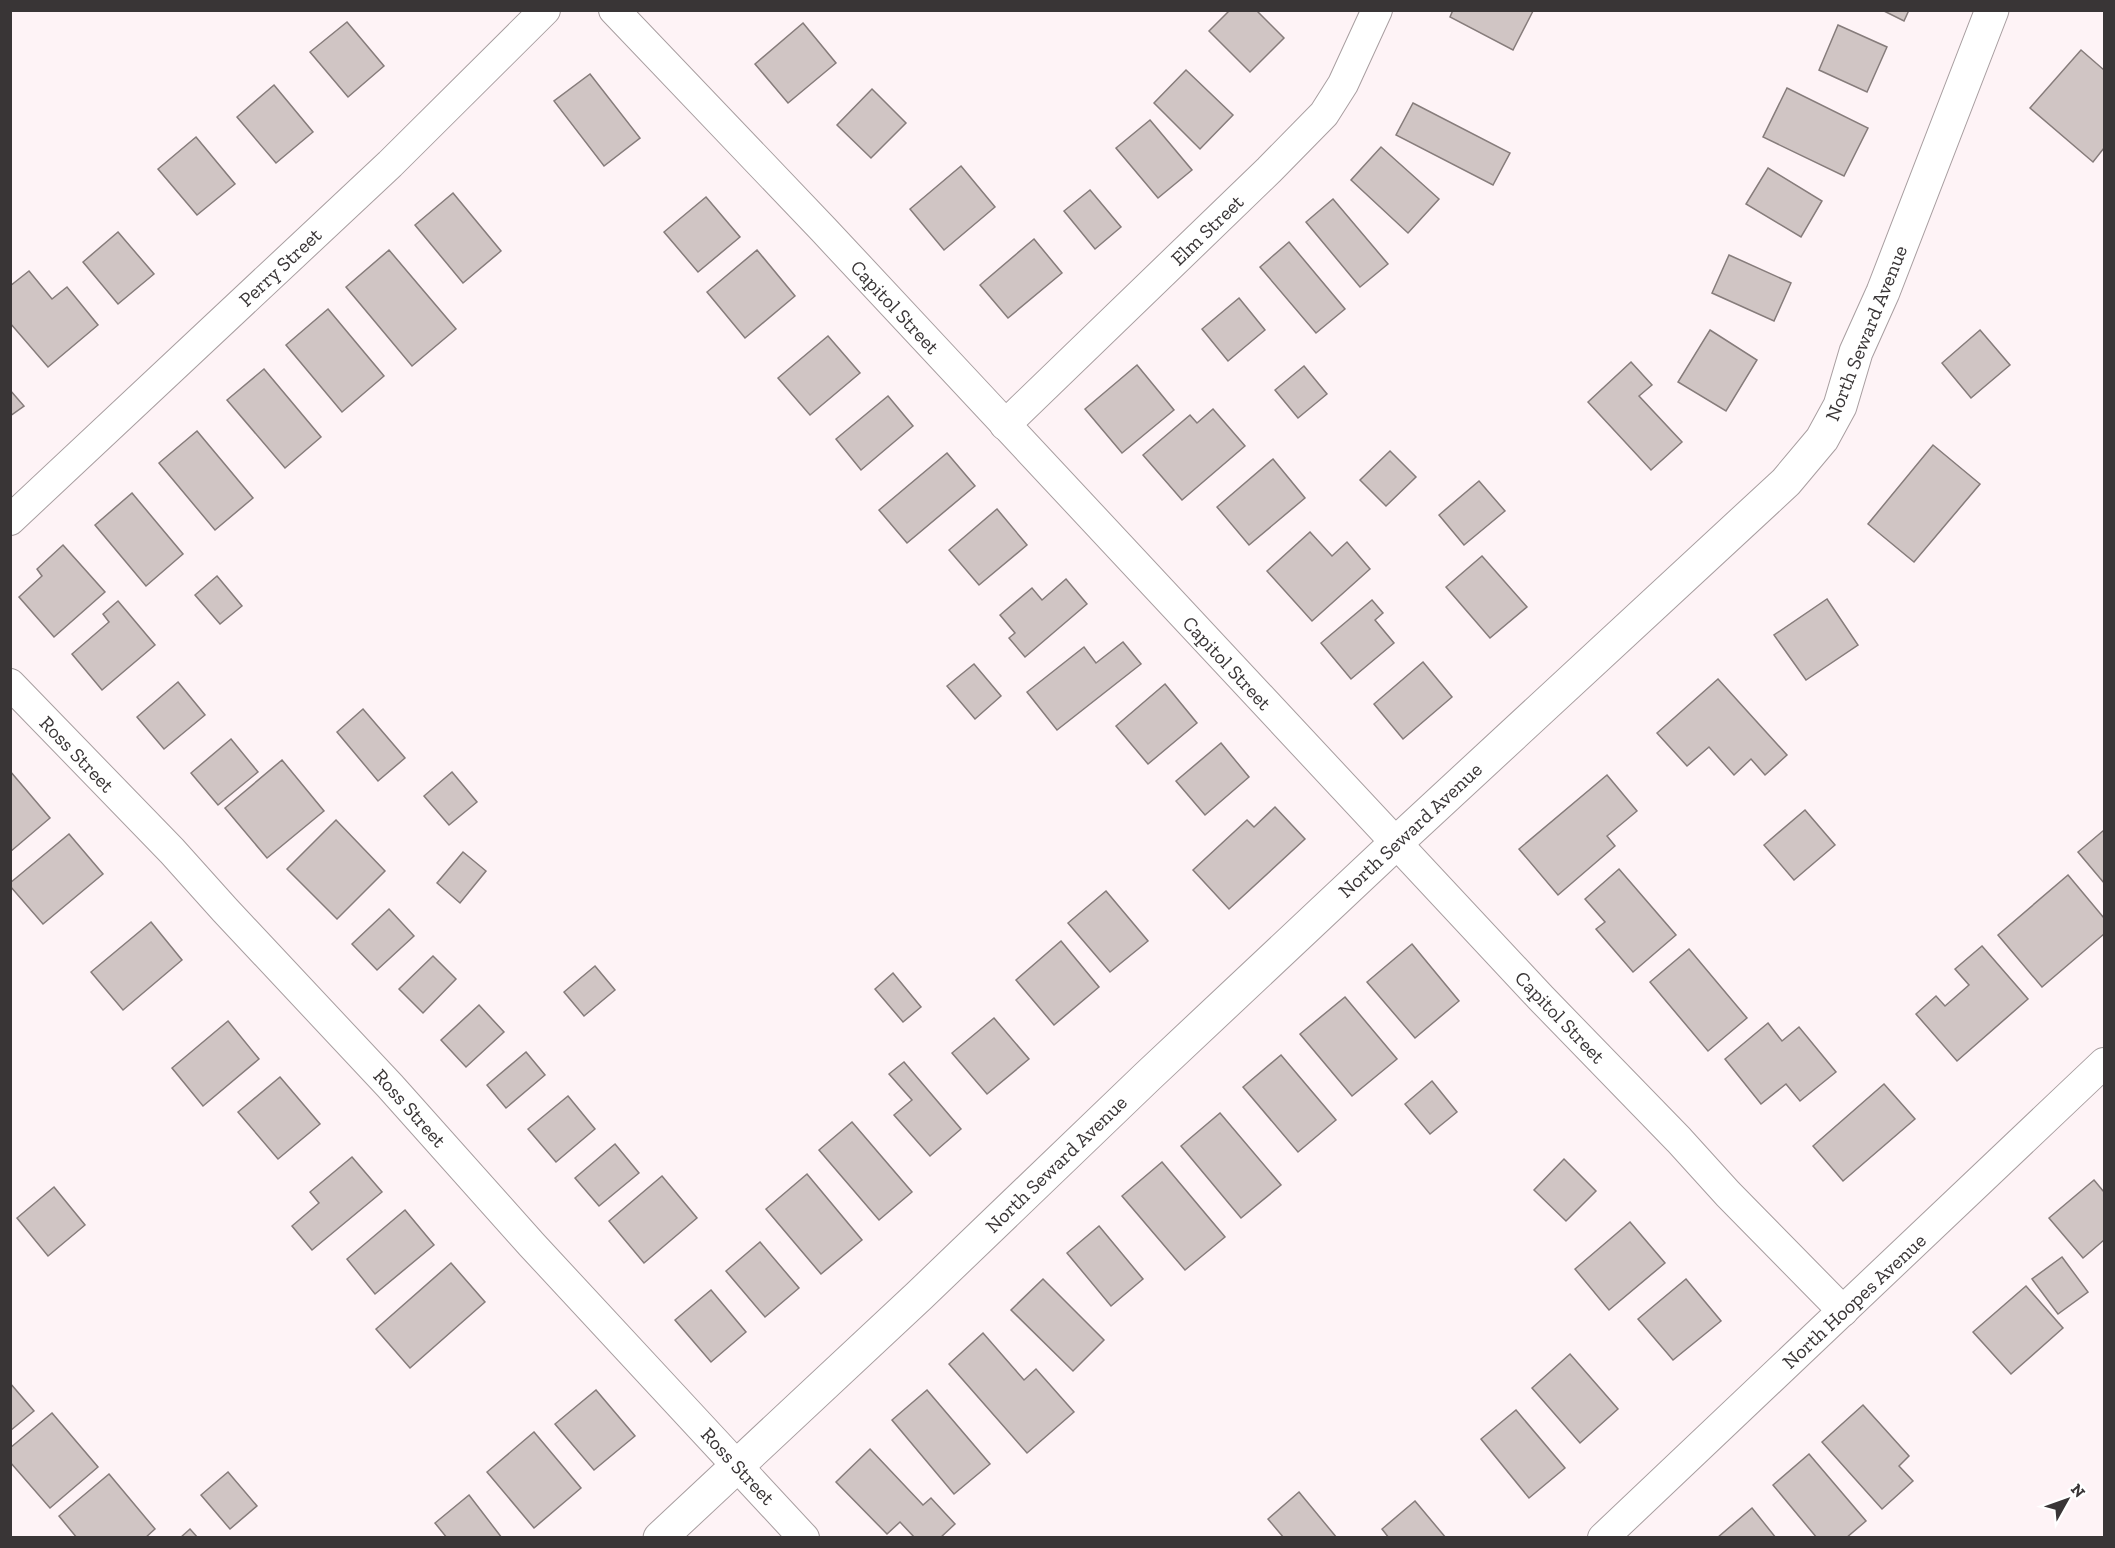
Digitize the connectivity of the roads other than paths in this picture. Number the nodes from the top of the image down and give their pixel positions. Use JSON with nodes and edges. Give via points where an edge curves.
{"nodes":[{"id":1,"x":545,"y":10,"type":"edge"},
{"id":2,"x":615,"y":10,"type":"edge"},
{"id":3,"x":1377,"y":10,"type":"edge"},
{"id":4,"x":1992,"y":10,"type":"edge"},
{"id":5,"x":1005,"y":425,"type":"junction"},
{"id":6,"x":10,"y":520,"type":"edge"},
{"id":7,"x":10,"y":684,"type":"edge"},
{"id":8,"x":1396,"y":843,"type":"junction"},
{"id":9,"x":2104,"y":1063,"type":"edge"},
{"id":10,"x":1843,"y":1311,"type":"junction"},
{"id":11,"x":737,"y":1465,"type":"junction"},
{"id":12,"x":660,"y":1538,"type":"edge"},
{"id":13,"x":804,"y":1538,"type":"edge"},
{"id":14,"x":1603,"y":1538,"type":"edge"}],
"edges":[{"from":1,"to":6,"type":"street","name":"Perry Street","via":[[390,164]]},
{"from":2,"to":5,"type":"street","name":"Capitol Street"},
{"from":3,"to":5,"type":"street","name":"Elm Street","via":[[1343,84],[1324,114]]},
{"from":4,"to":8,"type":"street","name":"North Seward Avenue","via":[[1856,352],[1840,406],[1822,439],[1786,483]]},
{"from":5,"to":8,"type":"street","name":"Capitol Street"},
{"from":7,"to":11,"type":"street","name":"Ross Street","via":[[172,851]]},
{"from":8,"to":10,"type":"street","name":"Capitol Street"},
{"from":8,"to":11,"type":"street","name":"North Seward Avenue"},
{"from":9,"to":10,"type":"street","name":"North Hoopes Avenue"},
{"from":10,"to":14,"type":"street","name":"North Hoopes Avenue"},
{"from":11,"to":12,"type":"street","name":"North Seward Avenue"},
{"from":11,"to":13,"type":"street","name":"Ross Street"}]}
